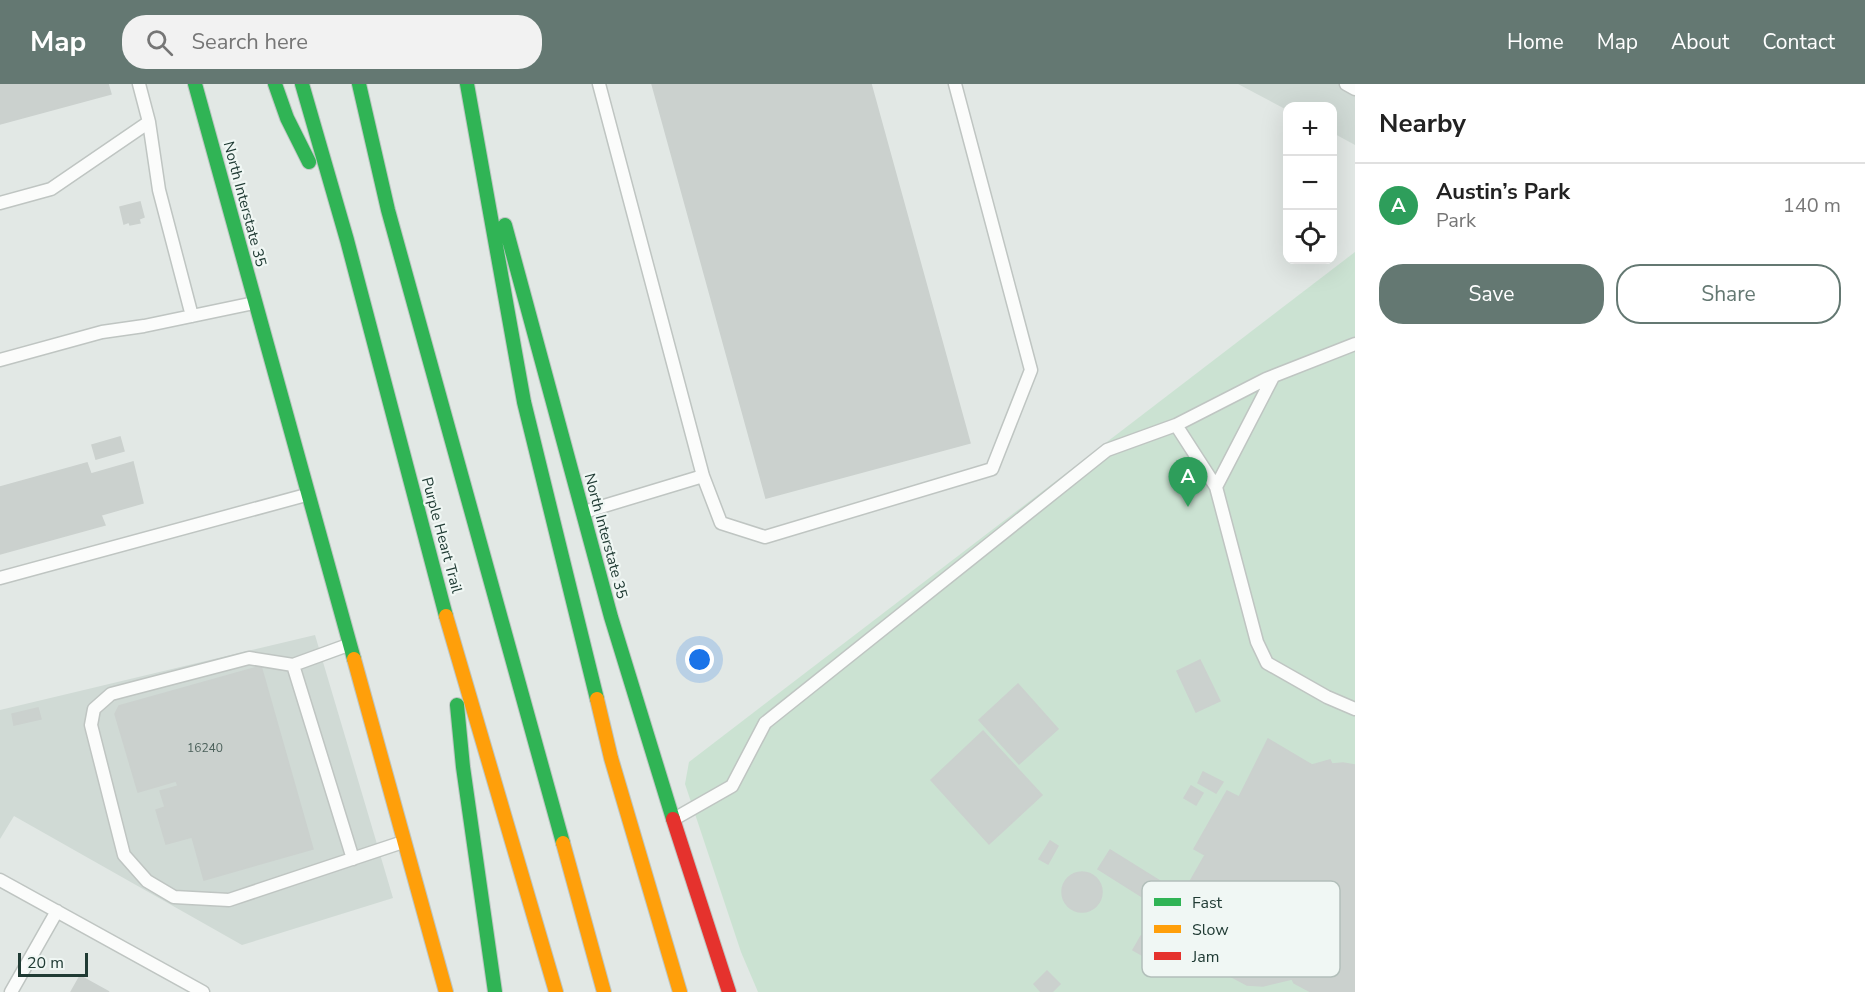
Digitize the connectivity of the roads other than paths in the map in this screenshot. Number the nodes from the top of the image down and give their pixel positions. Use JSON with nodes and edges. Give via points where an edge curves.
{"nodes":[{"id":1,"x":139,"y":84,"type":"edge"},
{"id":2,"x":195,"y":84,"type":"edge"},
{"id":3,"x":275,"y":84,"type":"edge"},
{"id":4,"x":302,"y":84,"type":"edge"},
{"id":5,"x":359,"y":84,"type":"edge"},
{"id":6,"x":467,"y":84,"type":"edge"},
{"id":7,"x":598,"y":84,"type":"edge"},
{"id":8,"x":955,"y":84,"type":"edge"},
{"id":9,"x":1346,"y":84,"type":"edge"},
{"id":10,"x":1355,"y":89,"type":"edge"},
{"id":11,"x":149,"y":122,"type":"junction"},
{"id":12,"x":0,"y":203,"type":"edge"},
{"id":13,"x":347,"y":240,"type":"junction"},
{"id":14,"x":255,"y":303,"type":"junction"},
{"id":15,"x":192,"y":316,"type":"junction"},
{"id":16,"x":1355,"y":344,"type":"edge"},
{"id":17,"x":0,"y":360,"type":"edge"},
{"id":18,"x":1273,"y":377,"type":"junction"},
{"id":19,"x":1176,"y":425,"type":"junction"},
{"id":20,"x":703,"y":476,"type":"junction"},
{"id":21,"x":1216,"y":487,"type":"junction"},
{"id":22,"x":308,"y":494,"type":"junction"},
{"id":23,"x":583,"y":513,"type":"junction"},
{"id":24,"x":0,"y":578,"type":"edge"},
{"id":25,"x":448,"y":623,"type":"junction"},
{"id":26,"x":350,"y":645,"type":"junction"},
{"id":27,"x":292,"y":665,"type":"junction"},
{"id":28,"x":1355,"y":709,"type":"edge"},
{"id":29,"x":673,"y":819,"type":"junction"},
{"id":30,"x":404,"y":842,"type":"junction"},
{"id":31,"x":352,"y":859,"type":"junction"},
{"id":32,"x":0,"y":880,"type":"edge"},
{"id":33,"x":57,"y":911,"type":"junction"},
{"id":34,"x":11,"y":992,"type":"edge"},
{"id":35,"x":203,"y":992,"type":"edge"},
{"id":36,"x":446,"y":992,"type":"edge"},
{"id":37,"x":495,"y":992,"type":"edge"},
{"id":38,"x":556,"y":992,"type":"edge"},
{"id":39,"x":604,"y":992,"type":"edge"},
{"id":40,"x":680,"y":992,"type":"edge"},
{"id":41,"x":729,"y":992,"type":"edge"}],
"edges":[{"from":1,"to":11,"type":"lane"},
{"from":2,"to":14,"type":"main road","name":"North Interstate 35"},
{"from":3,"to":13,"type":"main road","via":[[287,118]]},
{"from":4,"to":13,"type":"main road","name":"Purple Heart Trail"},
{"from":5,"to":39,"type":"main road","via":[[388,210]]},
{"from":6,"to":23,"type":"main road","name":"North Interstate 35"},
{"from":6,"to":40,"type":"main road","via":[[524,402],[610,758]]},
{"from":7,"to":20,"type":"lane"},
{"from":8,"to":20,"type":"lane","via":[[1031,370],[992,469],[765,537],[721,523]]},
{"from":9,"to":10,"type":"lane"},
{"from":11,"to":12,"type":"lane","via":[[51,189]]},
{"from":11,"to":15,"type":"lane","via":[[159,190]]},
{"from":13,"to":25,"type":"main road","name":"Purple Heart Trail"},
{"from":14,"to":15,"type":"lane"},
{"from":14,"to":22,"type":"main road","name":"North Interstate 35"},
{"from":15,"to":17,"type":"lane","via":[[102,332]]},
{"from":16,"to":18,"type":"lane"},
{"from":18,"to":19,"type":"lane"},
{"from":18,"to":21,"type":"lane"},
{"from":19,"to":21,"type":"lane"},
{"from":19,"to":29,"type":"lane","via":[[1107,450],[765,723],[732,786]]},
{"from":20,"to":23,"type":"lane"},
{"from":21,"to":28,"type":"lane","via":[[1257,642],[1267,663]]},
{"from":22,"to":24,"type":"lane"},
{"from":22,"to":26,"type":"main road","name":"North Interstate 35"},
{"from":23,"to":29,"type":"main road","name":"North Interstate 35"},
{"from":25,"to":37,"type":"main road"},
{"from":25,"to":38,"type":"main road","name":"Purple Heart Trail"},
{"from":26,"to":27,"type":"lane"},
{"from":26,"to":30,"type":"main road","name":"North Interstate 35"},
{"from":27,"to":31,"type":"lane"},
{"from":27,"to":31,"type":"lane","via":[[249,658],[111,694],[94,709],[91,725],[124,855],[147,881],[174,897],[229,900]]},
{"from":29,"to":41,"type":"main road","name":"North Interstate 35"},
{"from":30,"to":31,"type":"lane"},
{"from":30,"to":36,"type":"main road","name":"North Interstate 35"},
{"from":32,"to":33,"type":"lane"},
{"from":33,"to":34,"type":"lane"},
{"from":33,"to":35,"type":"lane"}]}
